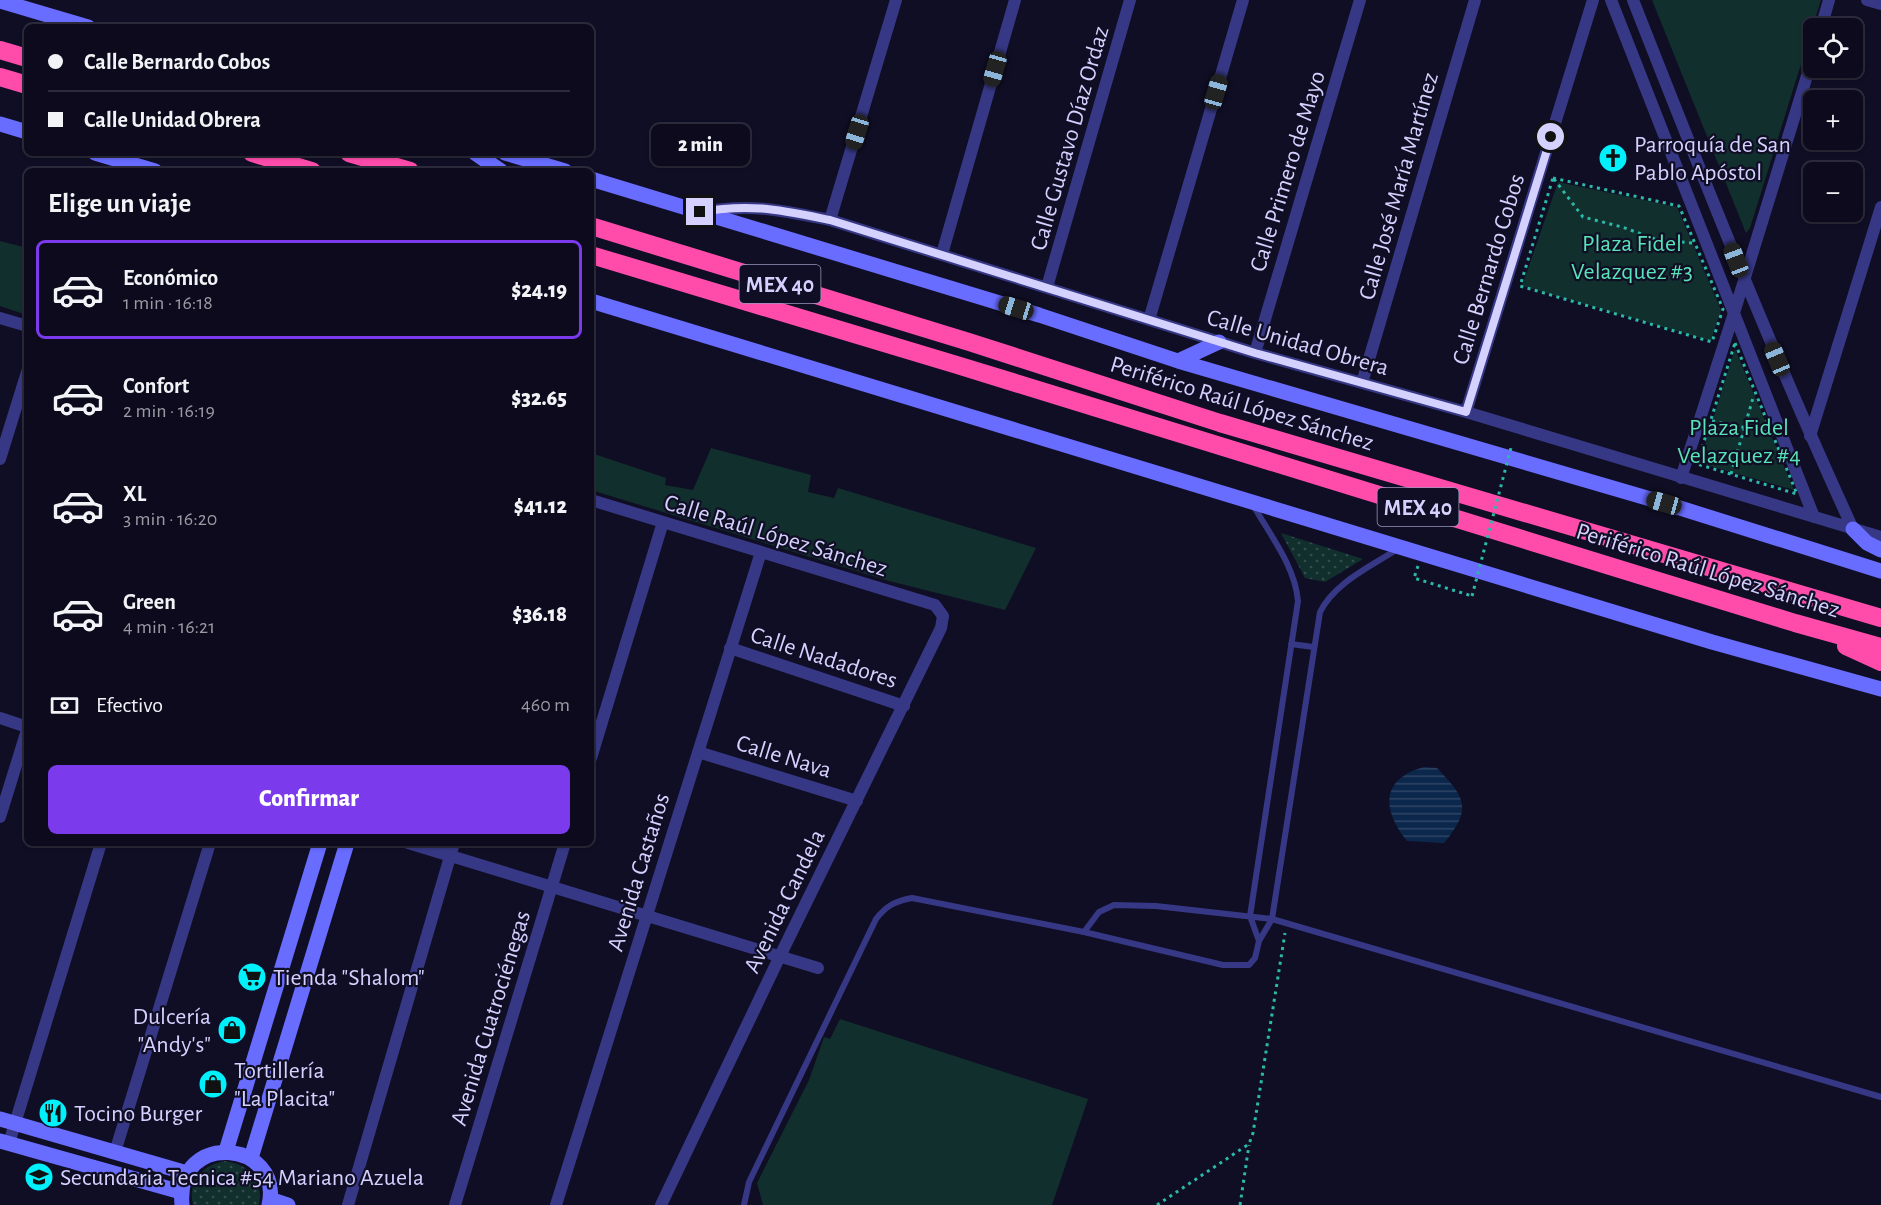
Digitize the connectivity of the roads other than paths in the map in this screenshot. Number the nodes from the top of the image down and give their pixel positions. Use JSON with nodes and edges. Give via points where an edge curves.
{"nodes":[{"id":1,"x":0,"y":0,"type":"edge"},
{"id":2,"x":896,"y":0,"type":"edge"},
{"id":3,"x":1015,"y":0,"type":"edge"},
{"id":4,"x":1130,"y":0,"type":"edge"},
{"id":5,"x":1243,"y":0,"type":"edge"},
{"id":6,"x":1360,"y":0,"type":"edge"},
{"id":7,"x":1475,"y":0,"type":"edge"},
{"id":8,"x":1593,"y":0,"type":"edge"},
{"id":9,"x":1611,"y":0,"type":"edge"},
{"id":10,"x":1633,"y":0,"type":"edge"},
{"id":11,"x":1829,"y":0,"type":"edge"},
{"id":12,"x":1867,"y":0,"type":"edge"},
{"id":13,"x":1881,"y":4,"type":"edge"},
{"id":14,"x":1824,"y":18,"type":"edge"},
{"id":15,"x":78,"y":24,"type":"edge"},
{"id":16,"x":0,"y":50,"type":"edge"},
{"id":17,"x":24,"y":57,"type":"edge"},
{"id":18,"x":0,"y":77,"type":"edge"},
{"id":19,"x":1806,"y":78,"type":"edge"},
{"id":20,"x":24,"y":85,"type":"edge"},
{"id":21,"x":0,"y":124,"type":"edge"},
{"id":22,"x":24,"y":131,"type":"edge"},
{"id":23,"x":106,"y":156,"type":"edge"},
{"id":24,"x":262,"y":156,"type":"edge"},
{"id":25,"x":359,"y":156,"type":"edge"},
{"id":26,"x":479,"y":156,"type":"edge"},
{"id":27,"x":516,"y":156,"type":"edge"},
{"id":28,"x":146,"y":168,"type":"edge"},
{"id":29,"x":302,"y":168,"type":"edge"},
{"id":30,"x":400,"y":168,"type":"edge"},
{"id":31,"x":497,"y":168,"type":"edge"},
{"id":32,"x":555,"y":168,"type":"edge"},
{"id":33,"x":594,"y":180,"type":"edge"},
{"id":34,"x":594,"y":188,"type":"edge"},
{"id":35,"x":620,"y":188,"type":"junction"},
{"id":36,"x":1881,"y":207,"type":"edge"},
{"id":37,"x":700,"y":212,"type":"junction"},
{"id":38,"x":830,"y":220,"type":"junction"},
{"id":39,"x":594,"y":227,"type":"edge"},
{"id":40,"x":942,"y":254,"type":"junction"},
{"id":41,"x":594,"y":256,"type":"edge"},
{"id":42,"x":1744,"y":281,"type":"junction"},
{"id":43,"x":1047,"y":287,"type":"junction"},
{"id":44,"x":594,"y":302,"type":"edge"},
{"id":45,"x":1734,"y":313,"type":"junction"},
{"id":46,"x":0,"y":318,"type":"edge"},
{"id":47,"x":1149,"y":320,"type":"junction"},
{"id":48,"x":24,"y":325,"type":"edge"},
{"id":49,"x":1219,"y":342,"type":"junction"},
{"id":50,"x":1255,"y":353,"type":"junction"},
{"id":51,"x":1178,"y":361,"type":"junction"},
{"id":52,"x":24,"y":382,"type":"edge"},
{"id":53,"x":1362,"y":383,"type":"junction"},
{"id":54,"x":1466,"y":412,"type":"junction"},
{"id":55,"x":1810,"y":436,"type":"junction"},
{"id":56,"x":0,"y":459,"type":"edge"},
{"id":57,"x":1681,"y":478,"type":"junction"},
{"id":58,"x":1250,"y":500,"type":"junction"},
{"id":59,"x":594,"y":501,"type":"edge"},
{"id":60,"x":1814,"y":517,"type":"junction"},
{"id":61,"x":663,"y":522,"type":"junction"},
{"id":62,"x":1853,"y":529,"type":"junction"},
{"id":63,"x":1881,"y":537,"type":"edge"},
{"id":64,"x":1401,"y":547,"type":"junction"},
{"id":65,"x":1881,"y":550,"type":"edge"},
{"id":66,"x":761,"y":552,"type":"junction"},
{"id":67,"x":1881,"y":571,"type":"edge"},
{"id":68,"x":943,"y":616,"type":"joint"},
{"id":69,"x":1881,"y":618,"type":"edge"},
{"id":70,"x":1795,"y":623,"type":"junction"},
{"id":71,"x":1292,"y":644,"type":"junction"},
{"id":72,"x":1313,"y":647,"type":"junction"},
{"id":73,"x":1881,"y":647,"type":"edge"},
{"id":74,"x":730,"y":648,"type":"junction"},
{"id":75,"x":1881,"y":662,"type":"edge"},
{"id":76,"x":1881,"y":689,"type":"edge"},
{"id":77,"x":904,"y":706,"type":"junction"},
{"id":78,"x":0,"y":718,"type":"edge"},
{"id":79,"x":24,"y":727,"type":"edge"},
{"id":80,"x":24,"y":738,"type":"edge"},
{"id":81,"x":594,"y":748,"type":"edge"},
{"id":82,"x":698,"y":752,"type":"junction"},
{"id":83,"x":857,"y":801,"type":"junction"},
{"id":84,"x":0,"y":818,"type":"edge"},
{"id":85,"x":100,"y":846,"type":"edge"},
{"id":86,"x":209,"y":846,"type":"edge"},
{"id":87,"x":319,"y":846,"type":"edge"},
{"id":88,"x":346,"y":846,"type":"edge"},
{"id":89,"x":418,"y":846,"type":"edge"},
{"id":90,"x":453,"y":846,"type":"edge"},
{"id":91,"x":564,"y":846,"type":"edge"},
{"id":92,"x":450,"y":856,"type":"junction"},
{"id":93,"x":552,"y":887,"type":"junction"},
{"id":94,"x":647,"y":916,"type":"junction"},
{"id":95,"x":1250,"y":916,"type":"junction"},
{"id":96,"x":1272,"y":919,"type":"junction"},
{"id":97,"x":1084,"y":932,"type":"junction"},
{"id":98,"x":1259,"y":941,"type":"junction"},
{"id":99,"x":780,"y":957,"type":"junction"},
{"id":100,"x":818,"y":968,"type":"dead end"},
{"id":101,"x":1881,"y":1097,"type":"edge"},
{"id":102,"x":7,"y":1121,"type":"edge"},
{"id":103,"x":4,"y":1142,"type":"edge"},
{"id":104,"x":226,"y":1151,"type":"junction"},
{"id":105,"x":115,"y":1152,"type":"junction"},
{"id":106,"x":251,"y":1158,"type":"junction"},
{"id":107,"x":187,"y":1173,"type":"junction"},
{"id":108,"x":181,"y":1198,"type":"edge"},
{"id":109,"x":270,"y":1202,"type":"edge"},
{"id":110,"x":288,"y":1205,"type":"edge"},
{"id":111,"x":348,"y":1205,"type":"edge"},
{"id":112,"x":455,"y":1205,"type":"edge"},
{"id":113,"x":556,"y":1205,"type":"edge"},
{"id":114,"x":662,"y":1205,"type":"edge"},
{"id":115,"x":744,"y":1205,"type":"edge"}],
"edges":[{"from":1,"to":15,"type":"main road"},
{"from":2,"to":38,"type":"street"},
{"from":3,"to":40,"type":"street"},
{"from":4,"to":43,"type":"street","name":"Calle Gustavo Díaz Ordaz"},
{"from":5,"to":47,"type":"street"},
{"from":6,"to":50,"type":"street","name":"Calle Primero de Mayo"},
{"from":7,"to":53,"type":"street","name":"Calle José María Martínez"},
{"from":8,"to":54,"type":"street","name":"Calle Bernardo Cobos"},
{"from":9,"to":45,"type":"street"},
{"from":10,"to":42,"type":"street"},
{"from":11,"to":14,"type":"street"},
{"from":12,"to":13,"type":"street"},
{"from":16,"to":17,"type":"highway"},
{"from":18,"to":20,"type":"highway"},
{"from":19,"to":42,"type":"street"},
{"from":21,"to":22,"type":"main road"},
{"from":23,"to":28,"type":"main road"},
{"from":24,"to":29,"type":"highway"},
{"from":25,"to":30,"type":"highway"},
{"from":26,"to":31,"type":"main road"},
{"from":27,"to":32,"type":"main road"},
{"from":33,"to":35,"type":"main road","name":"Periférico Raúl López Sánchez"},
{"from":34,"to":35,"type":"main road","name":"Periférico Raúl López Sánchez"},
{"from":35,"to":37,"type":"main road","name":"Periférico Raúl López Sánchez"},
{"from":36,"to":55,"type":"street"},
{"from":37,"to":38,"type":"street","name":"Calle Unidad Obrera","via":[[750,206]]},
{"from":37,"to":51,"type":"main road","name":"Periférico Raúl López Sánchez"},
{"from":38,"to":40,"type":"street","name":"Calle Unidad Obrera"},
{"from":39,"to":69,"type":"highway","name":"Periférico Raúl López Sánchez","number":"MEX 40","via":[[1231,426]]},
{"from":40,"to":43,"type":"street","name":"Calle Unidad Obrera"},
{"from":41,"to":70,"type":"highway","name":"Periférico Raúl López Sánchez","number":"MEX 40"},
{"from":42,"to":45,"type":"street"},
{"from":42,"to":55,"type":"street"},
{"from":43,"to":47,"type":"street","name":"Calle Unidad Obrera"},
{"from":44,"to":58,"type":"main road"},
{"from":45,"to":57,"type":"street"},
{"from":45,"to":60,"type":"street"},
{"from":46,"to":48,"type":"street"},
{"from":47,"to":49,"type":"street","name":"Calle Unidad Obrera"},
{"from":49,"to":50,"type":"street","name":"Calle Unidad Obrera"},
{"from":49,"to":51,"type":"main road"},
{"from":50,"to":53,"type":"street","name":"Calle Unidad Obrera"},
{"from":51,"to":67,"type":"main road","name":"Periférico Raúl López Sánchez","via":[[1664,503]]},
{"from":52,"to":56,"type":"street"},
{"from":53,"to":54,"type":"street","name":"Calle Unidad Obrera"},
{"from":54,"to":57,"type":"street","name":"Calle Unidad Obrera"},
{"from":55,"to":62,"type":"street"},
{"from":57,"to":60,"type":"street","name":"Calle Unidad Obrera"},
{"from":58,"to":64,"type":"main road"},
{"from":58,"to":71,"type":"lane","via":[[1294,579],[1298,602]]},
{"from":59,"to":61,"type":"street","name":"Calle Raúl López Sánchez"},
{"from":60,"to":62,"type":"street","name":"Calle Unidad Obrera"},
{"from":61,"to":66,"type":"street","name":"Calle Raúl López Sánchez"},
{"from":61,"to":81,"type":"street"},
{"from":62,"to":63,"type":"street","name":"Calle Unidad Obrera"},
{"from":62,"to":65,"type":"main road"},
{"from":64,"to":72,"type":"lane","via":[[1357,575],[1324,604],[1317,619]]},
{"from":64,"to":76,"type":"main road"},
{"from":66,"to":68,"type":"street","name":"Calle Raúl López Sánchez","via":[[935,606]]},
{"from":66,"to":74,"type":"street","name":"Avenida Castaños"},
{"from":68,"to":77,"type":"street","name":"Avenida Candela"},
{"from":70,"to":73,"type":"highway","name":"Periférico Raúl López Sánchez","number":"MEX 40"},
{"from":70,"to":75,"type":"highway"},
{"from":71,"to":72,"type":"lane"},
{"from":71,"to":95,"type":"lane"},
{"from":72,"to":96,"type":"lane"},
{"from":74,"to":77,"type":"street","name":"Calle Nadadores"},
{"from":74,"to":82,"type":"street","name":"Avenida Castaños"},
{"from":77,"to":83,"type":"street","name":"Avenida Candela"},
{"from":78,"to":79,"type":"street"},
{"from":80,"to":84,"type":"street"},
{"from":82,"to":83,"type":"street","name":"Calle Nava"},
{"from":82,"to":94,"type":"street","name":"Avenida Castaños"},
{"from":83,"to":99,"type":"street","name":"Avenida Candela"},
{"from":85,"to":102,"type":"street"},
{"from":86,"to":105,"type":"street"},
{"from":87,"to":104,"type":"main road"},
{"from":88,"to":106,"type":"main road"},
{"from":89,"to":92,"type":"street"},
{"from":90,"to":92,"type":"street"},
{"from":91,"to":93,"type":"street","name":"Avenida Cuatrociénegas"},
{"from":92,"to":93,"type":"street"},
{"from":92,"to":111,"type":"street"},
{"from":93,"to":94,"type":"street"},
{"from":93,"to":112,"type":"street","name":"Avenida Cuatrociénegas"},
{"from":94,"to":99,"type":"street"},
{"from":94,"to":113,"type":"street","name":"Avenida Castaños"},
{"from":95,"to":96,"type":"lane"},
{"from":95,"to":97,"type":"lane","via":[[1114,905],[1099,912]]},
{"from":95,"to":98,"type":"lane"},
{"from":96,"to":98,"type":"lane"},
{"from":96,"to":101,"type":"lane"},
{"from":97,"to":98,"type":"lane","via":[[1223,965],[1248,965],[1256,958]]},
{"from":97,"to":115,"type":"lane","via":[[912,898],[892,903],[876,919],[749,1182]]},
{"from":99,"to":100,"type":"street"},
{"from":99,"to":114,"type":"street","name":"Avenida Candela"},
{"from":102,"to":103,"type":"street"},
{"from":102,"to":105,"type":"main road"},
{"from":103,"to":108,"type":"main road"},
{"from":104,"to":106,"type":"main road"},
{"from":104,"to":107,"type":"main road","via":[[197,1161]]},
{"from":105,"to":107,"type":"main road"},
{"from":106,"to":109,"type":"main road","via":[[268,1182]]},
{"from":107,"to":108,"type":"main road"},
{"from":109,"to":110,"type":"main road"}]}
